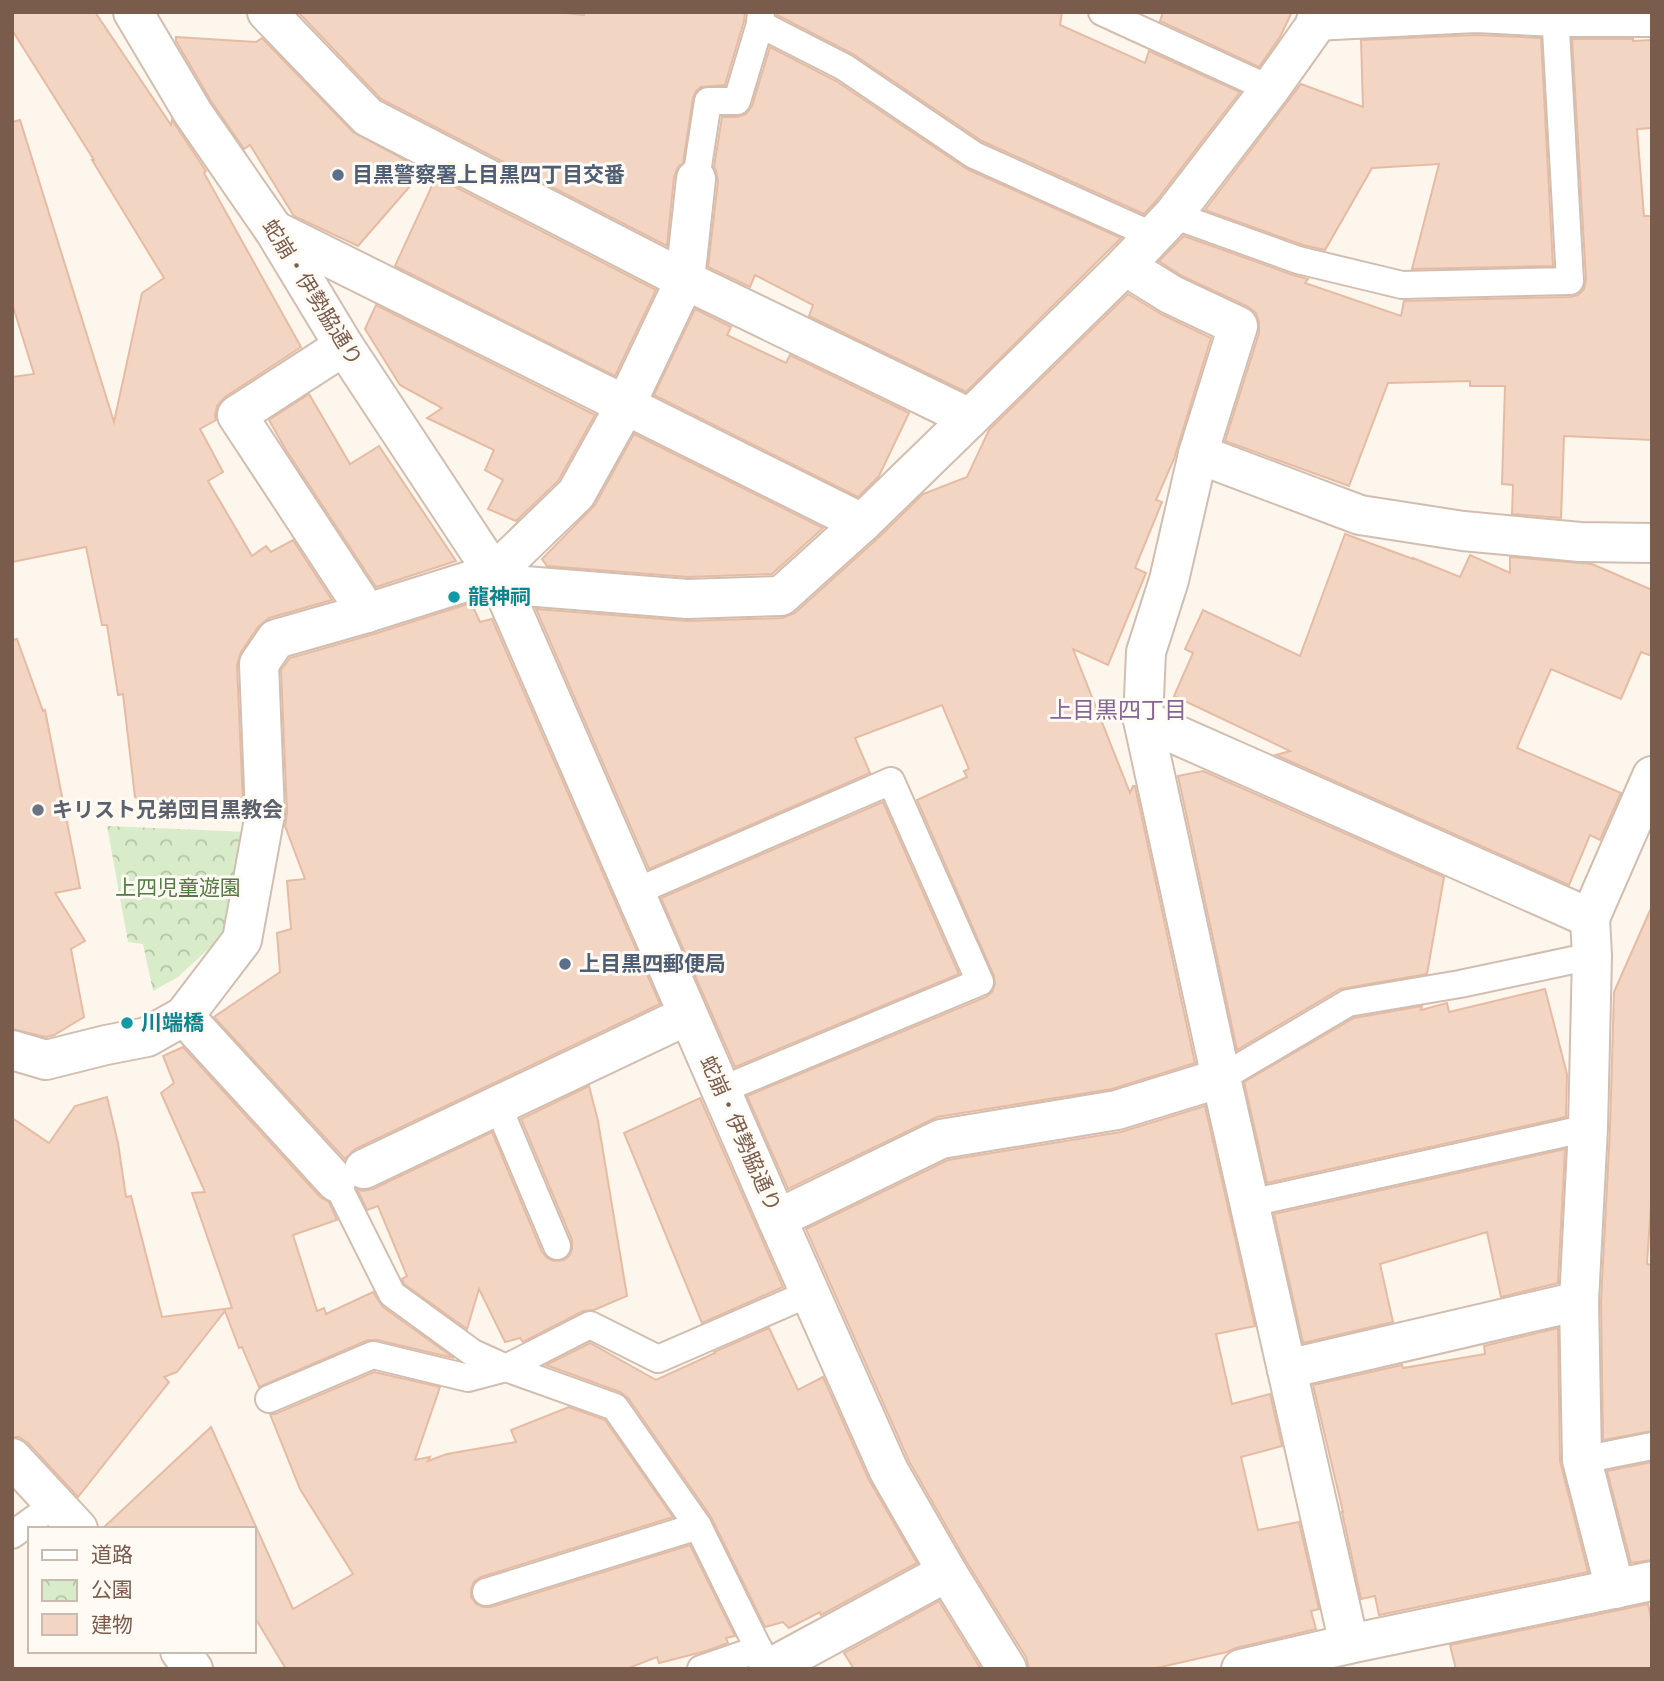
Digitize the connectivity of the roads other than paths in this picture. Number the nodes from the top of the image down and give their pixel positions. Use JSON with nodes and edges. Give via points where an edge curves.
{"nodes":[{"id":1,"x":133,"y":12,"type":"edge"},
{"id":2,"x":267,"y":12,"type":"edge"},
{"id":3,"x":1102,"y":12,"type":"edge"},
{"id":4,"x":760,"y":18,"type":"edge"},
{"id":5,"x":1555,"y":18,"type":"edge"},
{"id":6,"x":1317,"y":19,"type":"edge"},
{"id":7,"x":1652,"y":23,"type":"edge"},
{"id":8,"x":1270,"y":89,"type":"junction"},
{"id":9,"x":696,"y":179,"type":"joint"},
{"id":10,"x":1163,"y":225,"type":"junction"},
{"id":11,"x":274,"y":230,"type":"junction"},
{"id":12,"x":1125,"y":266,"type":"junction"},
{"id":13,"x":685,"y":280,"type":"junction"},
{"id":14,"x":344,"y":346,"type":"junction"},
{"id":15,"x":625,"y":406,"type":"junction"},
{"id":16,"x":970,"y":418,"type":"junction"},
{"id":17,"x":1198,"y":454,"type":"junction"},
{"id":18,"x":862,"y":523,"type":"junction"},
{"id":19,"x":1652,"y":543,"type":"edge"},
{"id":20,"x":498,"y":579,"type":"junction"},
{"id":21,"x":367,"y":613,"type":"junction"},
{"id":22,"x":1143,"y":720,"type":"junction"},
{"id":23,"x":1652,"y":776,"type":"edge"},
{"id":24,"x":635,"y":892,"type":"junction"},
{"id":25,"x":1590,"y":918,"type":"junction"},
{"id":26,"x":1592,"y":956,"type":"junction"},
{"id":27,"x":688,"y":1015,"type":"junction"},
{"id":28,"x":184,"y":1016,"type":"junction"},
{"id":29,"x":12,"y":1050,"type":"edge"},
{"id":30,"x":1222,"y":1078,"type":"junction"},
{"id":31,"x":721,"y":1090,"type":"junction"},
{"id":32,"x":498,"y":1106,"type":"junction"},
{"id":33,"x":1588,"y":1128,"type":"junction"},
{"id":34,"x":350,"y":1175,"type":"junction"},
{"id":35,"x":1250,"y":1203,"type":"junction"},
{"id":36,"x":777,"y":1219,"type":"junction"},
{"id":37,"x":557,"y":1246,"type":"dead end"},
{"id":38,"x":810,"y":1293,"type":"junction"},
{"id":39,"x":1579,"y":1301,"type":"junction"},
{"id":40,"x":506,"y":1368,"type":"junction"},
{"id":41,"x":1287,"y":1369,"type":"junction"},
{"id":42,"x":269,"y":1399,"type":"dead end"},
{"id":43,"x":1652,"y":1446,"type":"edge"},
{"id":44,"x":12,"y":1458,"type":"edge"},
{"id":45,"x":1582,"y":1460,"type":"junction"},
{"id":46,"x":66,"y":1516,"type":"edge"},
{"id":47,"x":698,"y":1526,"type":"junction"},
{"id":48,"x":35,"y":1527,"type":"edge"},
{"id":49,"x":947,"y":1572,"type":"junction"},
{"id":50,"x":1652,"y":1581,"type":"edge"},
{"id":51,"x":1615,"y":1589,"type":"junction"},
{"id":52,"x":486,"y":1592,"type":"dead end"},
{"id":53,"x":1349,"y":1644,"type":"junction"},
{"id":54,"x":181,"y":1653,"type":"edge"},
{"id":55,"x":765,"y":1662,"type":"edge"},
{"id":56,"x":193,"y":1669,"type":"edge"},
{"id":57,"x":701,"y":1669,"type":"edge"},
{"id":58,"x":1007,"y":1669,"type":"edge"},
{"id":59,"x":1241,"y":1669,"type":"edge"}],
"edges":[{"from":1,"to":11,"type":"street","name":"蛇崩・伊勢脇通り","via":[[193,113]]},
{"from":2,"to":13,"type":"street","via":[[368,117]]},
{"from":3,"to":8,"type":"lane"},
{"from":4,"to":9,"type":"lane","via":[[737,102],[708,101]]},
{"from":4,"to":10,"type":"lane","via":[[844,67],[974,155]]},
{"from":5,"to":6,"type":"lane"},
{"from":5,"to":7,"type":"lane"},
{"from":5,"to":10,"type":"lane","via":[[1570,281],[1402,285]]},
{"from":6,"to":8,"type":"street"},
{"from":8,"to":10,"type":"street"},
{"from":9,"to":13,"type":"street"},
{"from":10,"to":12,"type":"street"},
{"from":11,"to":14,"type":"street","name":"蛇崩・伊勢脇通り"},
{"from":11,"to":15,"type":"street"},
{"from":12,"to":16,"type":"street"},
{"from":12,"to":17,"type":"street","via":[[1172,295],[1238,326]]},
{"from":13,"to":15,"type":"street"},
{"from":13,"to":16,"type":"street"},
{"from":14,"to":20,"type":"street","name":"蛇崩・伊勢脇通り"},
{"from":14,"to":21,"type":"street","via":[[237,415]]},
{"from":15,"to":18,"type":"street"},
{"from":15,"to":20,"type":"street","via":[[576,494]]},
{"from":16,"to":18,"type":"street"},
{"from":17,"to":19,"type":"street","via":[[1360,515],[1463,531],[1580,542]]},
{"from":17,"to":22,"type":"street","via":[[1169,580],[1146,652]]},
{"from":18,"to":20,"type":"street","via":[[781,596],[687,599]]},
{"from":20,"to":21,"type":"street"},
{"from":20,"to":24,"type":"street","name":"蛇崩・伊勢脇通り"},
{"from":21,"to":28,"type":"street","via":[[276,639],[259,664],[265,814],[242,940]]},
{"from":22,"to":25,"type":"street"},
{"from":22,"to":30,"type":"street"},
{"from":23,"to":25,"type":"street"},
{"from":24,"to":27,"type":"street","name":"蛇崩・伊勢脇通り"},
{"from":24,"to":31,"type":"lane","via":[[891,781],[980,982]]},
{"from":25,"to":26,"type":"street"},
{"from":26,"to":30,"type":"lane","via":[[1349,1003]]},
{"from":26,"to":33,"type":"street"},
{"from":27,"to":31,"type":"street","name":"蛇崩・伊勢脇通り"},
{"from":27,"to":32,"type":"street"},
{"from":28,"to":29,"type":"street","via":[[147,1037],[46,1060]]},
{"from":28,"to":34,"type":"street"},
{"from":30,"to":35,"type":"street"},
{"from":30,"to":36,"type":"street","via":[[1117,1110],[941,1139]]},
{"from":31,"to":36,"type":"street","name":"蛇崩・伊勢脇通り"},
{"from":32,"to":34,"type":"street"},
{"from":32,"to":37,"type":"lane"},
{"from":33,"to":35,"type":"lane"},
{"from":33,"to":39,"type":"street"},
{"from":34,"to":40,"type":"lane","via":[[392,1294],[473,1353]]},
{"from":35,"to":41,"type":"street"},
{"from":36,"to":38,"type":"street","name":"蛇崩・伊勢脇通り"},
{"from":38,"to":40,"type":"lane","via":[[658,1359],[590,1325]]},
{"from":38,"to":49,"type":"street","name":"蛇崩・伊勢脇通り","via":[[890,1471]]},
{"from":39,"to":41,"type":"street"},
{"from":39,"to":45,"type":"street"},
{"from":40,"to":42,"type":"lane","via":[[468,1378],[373,1355]]},
{"from":40,"to":47,"type":"lane","via":[[615,1407]]},
{"from":41,"to":53,"type":"street"},
{"from":43,"to":45,"type":"lane"},
{"from":44,"to":46,"type":"street"},
{"from":45,"to":51,"type":"street"},
{"from":46,"to":48,"type":"lane"},
{"from":47,"to":52,"type":"lane"},
{"from":47,"to":55,"type":"lane"},
{"from":49,"to":55,"type":"street"},
{"from":49,"to":58,"type":"street","name":"蛇崩・伊勢脇通り"},
{"from":50,"to":51,"type":"street"},
{"from":51,"to":53,"type":"street"},
{"from":53,"to":59,"type":"street"},
{"from":54,"to":56,"type":"street"},
{"from":55,"to":57,"type":"lane"}]}
